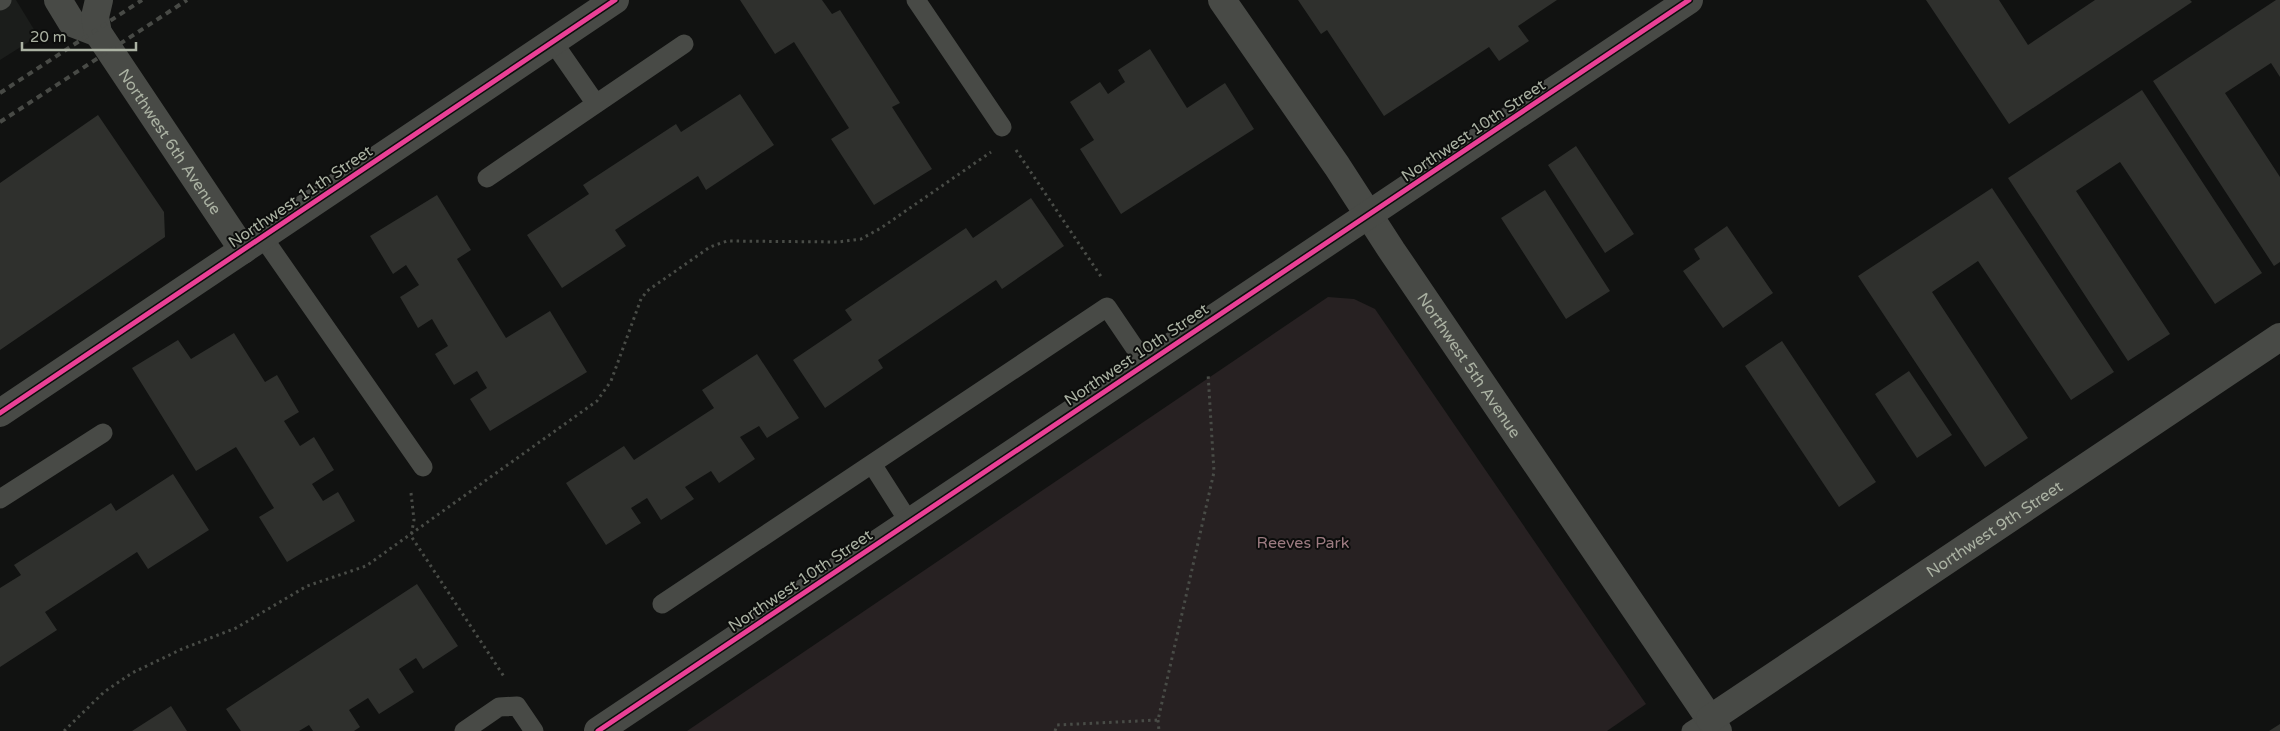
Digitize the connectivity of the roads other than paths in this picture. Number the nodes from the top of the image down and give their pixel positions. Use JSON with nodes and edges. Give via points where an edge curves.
{"nodes":[{"id":1,"x":58,"y":0,"type":"edge"},
{"id":2,"x":99,"y":0,"type":"edge"},
{"id":3,"x":615,"y":0,"type":"edge"},
{"id":4,"x":916,"y":0,"type":"edge"},
{"id":5,"x":1222,"y":0,"type":"edge"},
{"id":6,"x":1689,"y":0,"type":"edge"},
{"id":7,"x":98,"y":33,"type":"junction"},
{"id":8,"x":553,"y":42,"type":"junction"},
{"id":9,"x":684,"y":44,"type":"dead end"},
{"id":10,"x":596,"y":104,"type":"junction"},
{"id":11,"x":1002,"y":127,"type":"dead end"},
{"id":12,"x":487,"y":178,"type":"dead end"},
{"id":13,"x":1368,"y":214,"type":"junction"},
{"id":14,"x":252,"y":243,"type":"junction"},
{"id":15,"x":2280,"y":337,"type":"edge"},
{"id":16,"x":1146,"y":363,"type":"junction"},
{"id":17,"x":0,"y":413,"type":"edge"},
{"id":18,"x":103,"y":433,"type":"dead end"},
{"id":19,"x":872,"y":464,"type":"junction"},
{"id":20,"x":423,"y":467,"type":"road end"},
{"id":21,"x":0,"y":499,"type":"edge"},
{"id":22,"x":909,"y":522,"type":"junction"},
{"id":23,"x":662,"y":604,"type":"dead end"},
{"id":24,"x":1706,"y":727,"type":"edge"},
{"id":25,"x":464,"y":731,"type":"edge"},
{"id":26,"x":534,"y":731,"type":"edge"},
{"id":27,"x":598,"y":731,"type":"edge"}],
"edges":[{"from":1,"to":7,"type":"street","via":[[72,24]]},
{"from":2,"to":7,"type":"street","via":[[95,17]]},
{"from":3,"to":8,"type":"street","name":"Northwest 11th Street"},
{"from":4,"to":11,"type":"lane"},
{"from":5,"to":13,"type":"street","name":"Northwest 5th Avenue"},
{"from":6,"to":13,"type":"street","name":"Northwest 10th Street"},
{"from":7,"to":14,"type":"street","name":"Northwest 6th Avenue"},
{"from":8,"to":10,"type":"lane"},
{"from":8,"to":14,"type":"street","name":"Northwest 11th Street"},
{"from":9,"to":10,"type":"lane"},
{"from":10,"to":12,"type":"lane"},
{"from":13,"to":16,"type":"street","name":"Northwest 10th Street"},
{"from":13,"to":24,"type":"street","name":"Northwest 5th Avenue"},
{"from":14,"to":17,"type":"street","name":"Northwest 11th Street"},
{"from":14,"to":20,"type":"lane"},
{"from":15,"to":24,"type":"street","name":"Northwest 9th Street"},
{"from":16,"to":19,"type":"lane","via":[[1107,307]]},
{"from":16,"to":22,"type":"street","name":"Northwest 10th Street"},
{"from":18,"to":21,"type":"lane"},
{"from":19,"to":22,"type":"lane"},
{"from":19,"to":23,"type":"lane"},
{"from":22,"to":27,"type":"street","name":"Northwest 10th Street"},
{"from":25,"to":26,"type":"lane","via":[[499,707],[517,706]]}]}
